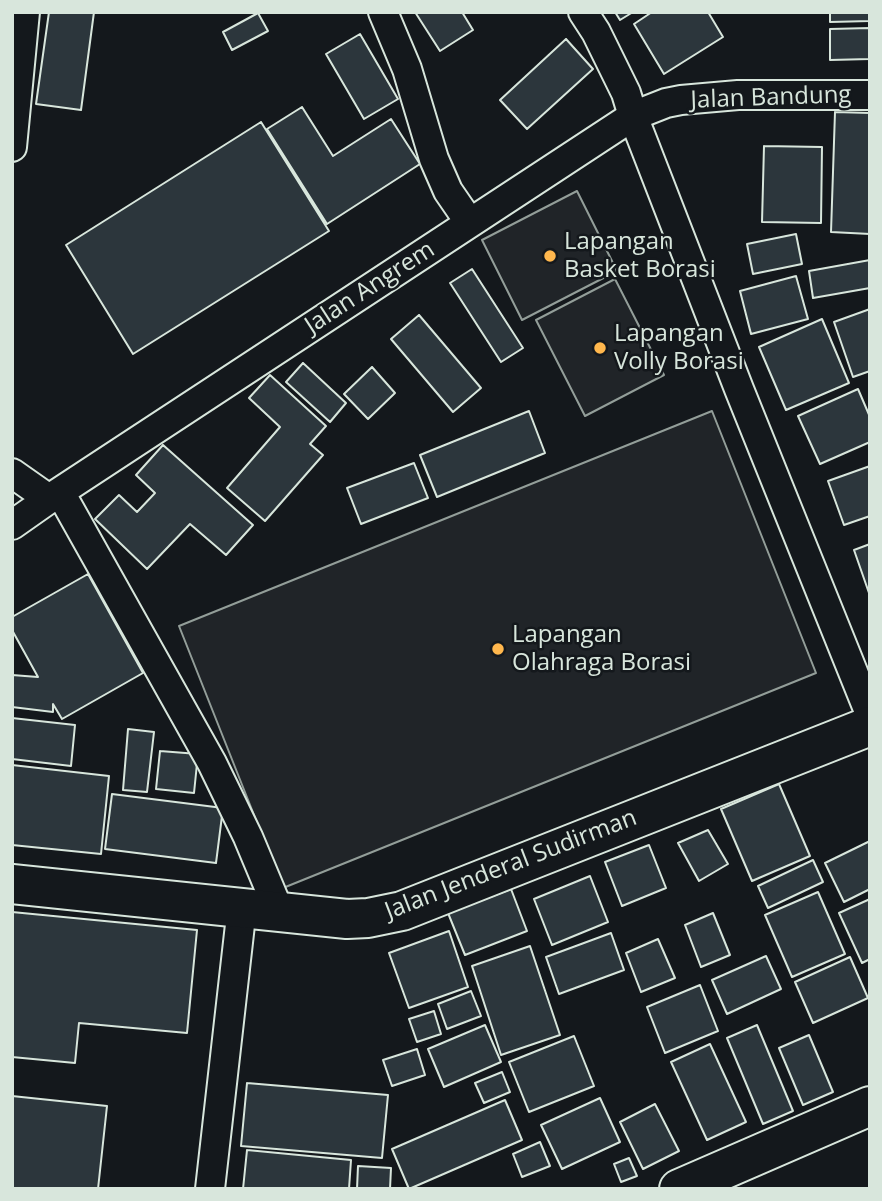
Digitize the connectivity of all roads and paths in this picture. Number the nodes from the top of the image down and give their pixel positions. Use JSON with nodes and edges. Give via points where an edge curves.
{"nodes":[{"id":1,"x":25,"y":12,"type":"edge"},
{"id":2,"x":383,"y":12,"type":"edge"},
{"id":3,"x":583,"y":12,"type":"edge"},
{"id":4,"x":870,"y":95,"type":"edge"},
{"id":5,"x":633,"y":116,"type":"junction"},
{"id":6,"x":13,"y":131,"type":"edge"},
{"id":7,"x":470,"y":223,"type":"junction"},
{"id":8,"x":12,"y":473,"type":"edge"},
{"id":9,"x":54,"y":495,"type":"junction"},
{"id":10,"x":12,"y":525,"type":"edge"},
{"id":11,"x":870,"y":714,"type":"edge"},
{"id":12,"x":870,"y":726,"type":"edge"},
{"id":13,"x":12,"y":884,"type":"edge"},
{"id":14,"x":242,"y":907,"type":"junction"},
{"id":15,"x":279,"y":911,"type":"junction"},
{"id":16,"x":870,"y":1106,"type":"edge"},
{"id":17,"x":210,"y":1189,"type":"edge"},
{"id":18,"x":679,"y":1189,"type":"edge"}],
"edges":[{"from":1,"to":6,"type":"street"},
{"from":2,"to":7,"type":"street","via":[[407,69],[433,159]]},
{"from":3,"to":5,"type":"street","via":[[614,66]]},
{"from":4,"to":5,"type":"street","name":"Jalan Bandung","via":[[692,99]]},
{"from":5,"to":7,"type":"street","name":"Jalan Angrem"},
{"from":5,"to":11,"type":"street"},
{"from":7,"to":9,"type":"street","name":"Jalan Angrem"},
{"from":8,"to":9,"type":"street"},
{"from":9,"to":10,"type":"street","name":"Jalan Angrem"},
{"from":9,"to":15,"type":"street","via":[[212,763]]},
{"from":12,"to":15,"type":"highway","name":"Jalan Jenderal Sudirman","via":[[402,911],[347,919]]},
{"from":13,"to":14,"type":"highway","name":"Jalan Jenderal Sudirman"},
{"from":14,"to":15,"type":"highway","name":"Jalan Jenderal Sudirman"},
{"from":14,"to":17,"type":"street"},
{"from":16,"to":18,"type":"highway"}]}
